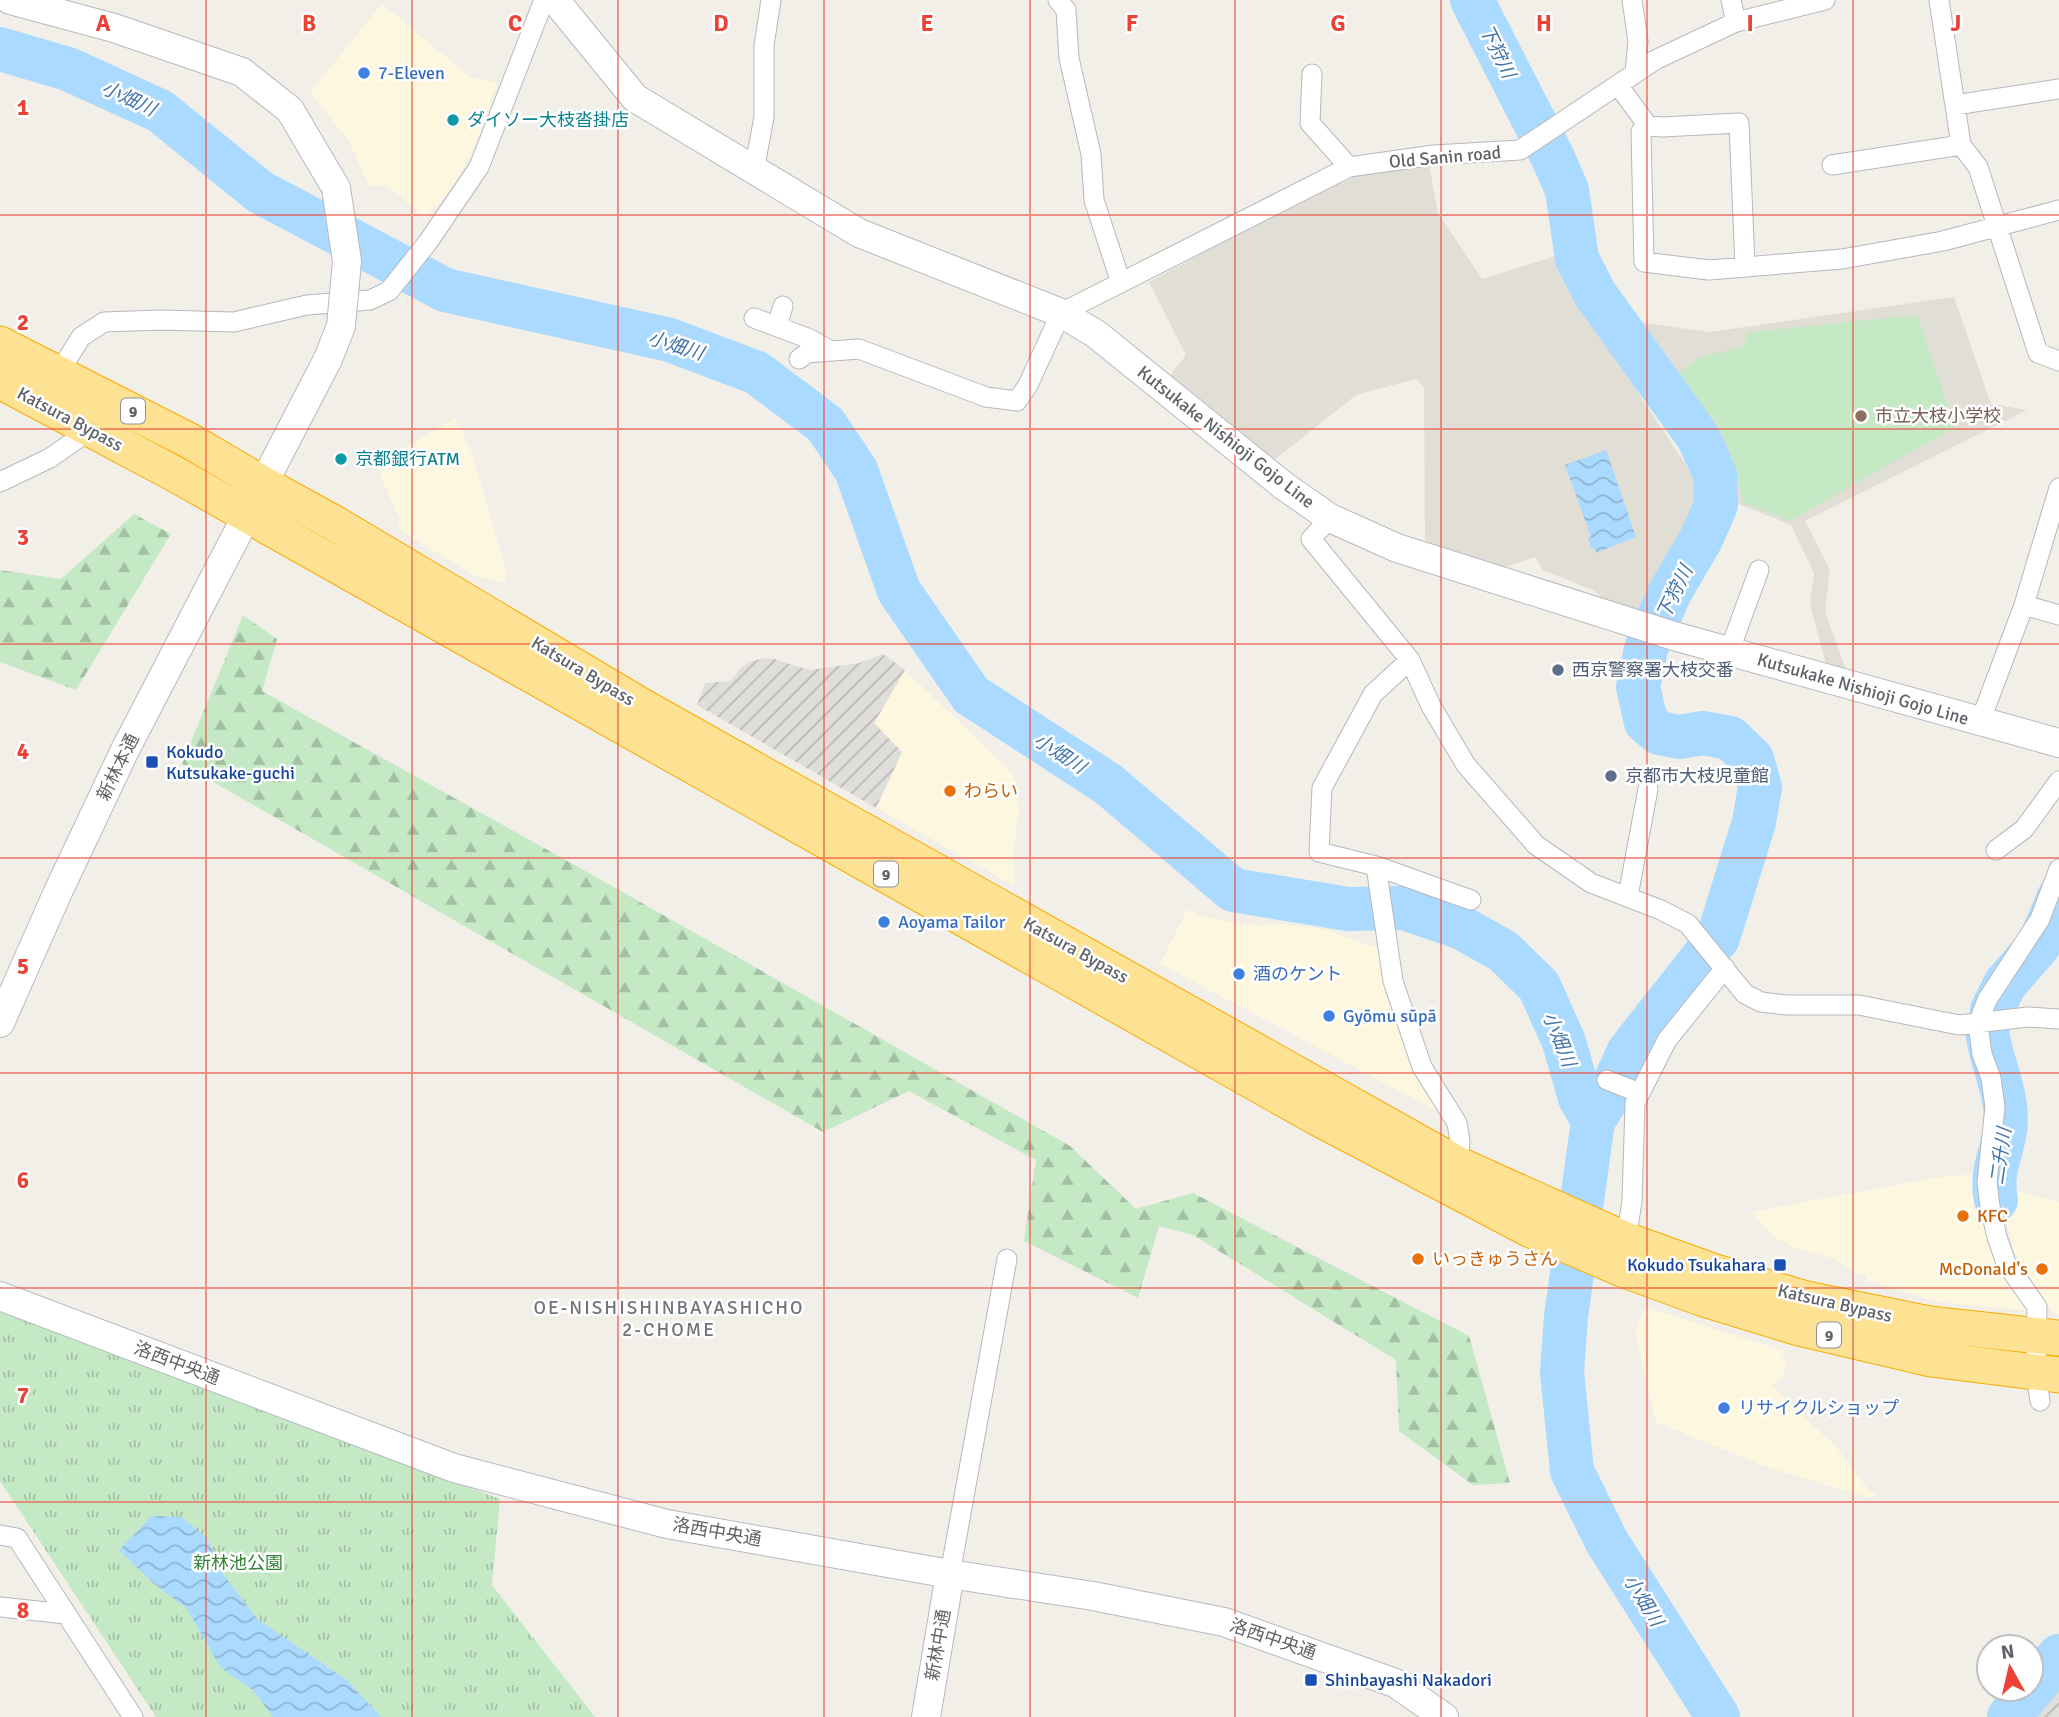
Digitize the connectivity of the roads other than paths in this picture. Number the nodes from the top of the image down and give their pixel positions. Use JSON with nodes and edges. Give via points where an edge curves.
{"nodes":[{"id":1,"x":10,"y":0,"type":"edge"},
{"id":2,"x":544,"y":0,"type":"edge"},
{"id":3,"x":555,"y":0,"type":"edge"},
{"id":4,"x":771,"y":0,"type":"edge"},
{"id":5,"x":1058,"y":0,"type":"edge"},
{"id":6,"x":1632,"y":0,"type":"edge"},
{"id":7,"x":1731,"y":0,"type":"edge"},
{"id":8,"x":1825,"y":0,"type":"edge"},
{"id":9,"x":1939,"y":0,"type":"edge"},
{"id":10,"x":1736,"y":23,"type":"junction"},
{"id":11,"x":1312,"y":74,"type":"dead end"},
{"id":12,"x":1634,"y":74,"type":"junction"},
{"id":13,"x":1618,"y":85,"type":"junction"},
{"id":14,"x":2059,"y":89,"type":"edge"},
{"id":15,"x":1955,"y":105,"type":"junction"},
{"id":16,"x":1648,"y":126,"type":"junction"},
{"id":17,"x":1961,"y":145,"type":"junction"},
{"id":18,"x":1832,"y":164,"type":"dead end"},
{"id":19,"x":1349,"y":167,"type":"junction"},
{"id":20,"x":754,"y":171,"type":"junction"},
{"id":21,"x":2059,"y":210,"type":"edge"},
{"id":22,"x":1998,"y":226,"type":"junction"},
{"id":23,"x":1745,"y":266,"type":"junction"},
{"id":24,"x":1121,"y":283,"type":"junction"},
{"id":25,"x":783,"y":306,"type":"dead end"},
{"id":26,"x":1061,"y":313,"type":"junction"},
{"id":27,"x":754,"y":318,"type":"dead end"},
{"id":28,"x":777,"y":326,"type":"junction"},
{"id":29,"x":0,"y":344,"type":"edge"},
{"id":30,"x":831,"y":351,"type":"junction"},
{"id":31,"x":799,"y":359,"type":"dead end"},
{"id":32,"x":2059,"y":360,"type":"edge"},
{"id":33,"x":58,"y":373,"type":"junction"},
{"id":34,"x":0,"y":381,"type":"edge"},
{"id":35,"x":41,"y":402,"type":"junction"},
{"id":36,"x":90,"y":430,"type":"junction"},
{"id":37,"x":0,"y":482,"type":"edge"},
{"id":38,"x":263,"y":484,"type":"junction"},
{"id":39,"x":2059,"y":488,"type":"edge"},
{"id":40,"x":246,"y":515,"type":"junction"},
{"id":41,"x":1331,"y":518,"type":"junction"},
{"id":42,"x":1759,"y":570,"type":"dead end"},
{"id":43,"x":2024,"y":605,"type":"junction"},
{"id":44,"x":2059,"y":615,"type":"edge"},
{"id":45,"x":1729,"y":652,"type":"junction"},
{"id":46,"x":1410,"y":660,"type":"junction"},
{"id":47,"x":1980,"y":722,"type":"junction"},
{"id":48,"x":2059,"y":743,"type":"edge"},
{"id":49,"x":2059,"y":781,"type":"edge"},
{"id":50,"x":1648,"y":789,"type":"dead end"},
{"id":51,"x":1996,"y":850,"type":"dead end"},
{"id":52,"x":2059,"y":869,"type":"edge"},
{"id":53,"x":1376,"y":871,"type":"junction"},
{"id":54,"x":1628,"y":896,"type":"junction"},
{"id":55,"x":1471,"y":900,"type":"dead end"},
{"id":56,"x":1722,"y":964,"type":"junction"},
{"id":57,"x":2059,"y":1020,"type":"edge"},
{"id":58,"x":0,"y":1023,"type":"edge"},
{"id":59,"x":1978,"y":1024,"type":"junction"},
{"id":60,"x":1607,"y":1080,"type":"dead end"},
{"id":61,"x":1635,"y":1091,"type":"junction"},
{"id":62,"x":1455,"y":1177,"type":"junction"},
{"id":63,"x":1616,"y":1251,"type":"junction"},
{"id":64,"x":1007,"y":1259,"type":"dead end"},
{"id":65,"x":0,"y":1296,"type":"edge"},
{"id":66,"x":2048,"y":1337,"type":"edge"},
{"id":67,"x":2045,"y":1383,"type":"edge"},
{"id":68,"x":0,"y":1535,"type":"edge"},
{"id":69,"x":950,"y":1574,"type":"junction"},
{"id":70,"x":0,"y":1607,"type":"edge"},
{"id":71,"x":66,"y":1614,"type":"junction"},
{"id":72,"x":133,"y":1717,"type":"edge"},
{"id":73,"x":926,"y":1717,"type":"edge"},
{"id":74,"x":1444,"y":1717,"type":"edge"}],
"edges":[{"from":1,"to":38,"type":"street","name":"新林本通","bridge":true,"via":[[114,28],[242,72],[290,110],[336,188],[347,261],[341,326]]},
{"from":2,"to":33,"type":"street","via":[[479,167],[388,291],[370,300],[307,305],[234,322],[104,322],[81,337]]},
{"from":3,"to":20,"type":"street","name":"Kutsukake Nishioji Gojo Line","via":[[635,98]]},
{"from":4,"to":20,"type":"street","via":[[764,46],[764,117]]},
{"from":5,"to":24,"type":"street","via":[[1066,10],[1069,58],[1091,154],[1094,200]]},
{"from":6,"to":12,"type":"street","via":[[1638,41]]},
{"from":7,"to":10,"type":"street"},
{"from":8,"to":10,"type":"street","name":"Old Sanin road"},
{"from":9,"to":15,"type":"street"},
{"from":10,"to":12,"type":"street","name":"Old Sanin road"},
{"from":11,"to":19,"type":"street","via":[[1310,123]]},
{"from":12,"to":13,"type":"street","name":"Old Sanin road"},
{"from":13,"to":16,"type":"street"},
{"from":13,"to":19,"type":"street","name":"Old Sanin road","via":[[1520,150],[1434,155]]},
{"from":14,"to":15,"type":"street"},
{"from":15,"to":17,"type":"street"},
{"from":16,"to":23,"type":"street","via":[[1739,123]]},
{"from":16,"to":23,"type":"street","via":[[1641,132],[1644,262],[1709,270]]},
{"from":17,"to":18,"type":"street"},
{"from":17,"to":22,"type":"street","via":[[1978,167]]},
{"from":19,"to":24,"type":"street","name":"Old Sanin road"},
{"from":20,"to":26,"type":"street","name":"Kutsukake Nishioji Gojo Line","via":[[859,233]]},
{"from":21,"to":22,"type":"street"},
{"from":22,"to":23,"type":"street","via":[[1842,259]]},
{"from":22,"to":32,"type":"street","via":[[2038,353]]},
{"from":24,"to":26,"type":"street","name":"Old Sanin road"},
{"from":25,"to":28,"type":"street"},
{"from":26,"to":30,"type":"street","via":[[1017,401],[986,397],[859,349]]},
{"from":26,"to":41,"type":"street","name":"Kutsukake Nishioji Gojo Line","via":[[1096,334],[1284,486]]},
{"from":27,"to":28,"type":"street"},
{"from":28,"to":30,"type":"street"},
{"from":29,"to":33,"type":"highway","name":"Katsura Bypass","number":"9"},
{"from":30,"to":31,"type":"street","via":[[807,353]]},
{"from":33,"to":35,"type":"street"},
{"from":33,"to":38,"type":"highway","name":"Katsura Bypass","number":"9"},
{"from":34,"to":35,"type":"highway","name":"Katsura Bypass","number":"9"},
{"from":35,"to":36,"type":"highway","name":"Katsura Bypass","number":"9"},
{"from":36,"to":37,"type":"street","via":[[50,458]]},
{"from":36,"to":40,"type":"highway","name":"Katsura Bypass","number":"9"},
{"from":38,"to":40,"type":"street","name":"新林本通"},
{"from":38,"to":62,"type":"highway","name":"Katsura Bypass","number":"9"},
{"from":39,"to":43,"type":"street"},
{"from":40,"to":58,"type":"street","name":"新林本通","via":[[125,750]]},
{"from":40,"to":62,"type":"highway","name":"Katsura Bypass","number":"9","via":[[1314,1116]]},
{"from":41,"to":45,"type":"street","name":"Kutsukake Nishioji Gojo Line","via":[[1396,548]]},
{"from":41,"to":46,"type":"street","via":[[1311,539]]},
{"from":42,"to":45,"type":"street"},
{"from":43,"to":44,"type":"street"},
{"from":43,"to":47,"type":"street"},
{"from":45,"to":47,"type":"street","name":"Kutsukake Nishioji Gojo Line"},
{"from":46,"to":53,"type":"street","via":[[1373,694],[1322,788],[1319,852]]},
{"from":46,"to":54,"type":"street","via":[[1466,765],[1536,845],[1591,883]]},
{"from":47,"to":48,"type":"street","name":"Kutsukake Nishioji Gojo Line"},
{"from":49,"to":51,"type":"street","via":[[2024,829]]},
{"from":50,"to":54,"type":"street"},
{"from":52,"to":59,"type":"street","via":[[2040,919],[1987,1000]]},
{"from":53,"to":55,"type":"street"},
{"from":53,"to":62,"type":"street","via":[[1394,981],[1422,1067],[1457,1123]]},
{"from":54,"to":56,"type":"street","via":[[1689,924]]},
{"from":56,"to":59,"type":"street","via":[[1745,994],[1761,1002],[1859,1005],[1959,1025]]},
{"from":56,"to":61,"type":"street"},
{"from":57,"to":59,"type":"street","via":[[2028,1017]]},
{"from":59,"to":66,"type":"street","via":[[1995,1107],[1987,1182],[1990,1207],[2006,1263],[2037,1307]]},
{"from":60,"to":61,"type":"street"},
{"from":61,"to":63,"type":"street","via":[[1632,1201]]},
{"from":62,"to":63,"type":"highway","name":"Katsura Bypass","number":"9"},
{"from":63,"to":66,"type":"highway","name":"Katsura Bypass","number":"9","via":[[1712,1271],[1806,1299],[1929,1324]]},
{"from":63,"to":67,"type":"highway","name":"Katsura Bypass","number":"9","via":[[1701,1298],[1799,1328]]},
{"from":64,"to":69,"type":"street"},
{"from":65,"to":69,"type":"street","name":"洛西中央通","via":[[454,1468],[667,1524]]},
{"from":66,"to":67,"type":"street"},
{"from":68,"to":71,"type":"street","via":[[17,1538]]},
{"from":69,"to":73,"type":"street","name":"新林中通"},
{"from":69,"to":74,"type":"street","name":"洛西中央通","via":[[1224,1622],[1395,1683]]},
{"from":70,"to":71,"type":"street"},
{"from":71,"to":72,"type":"street"}]}
